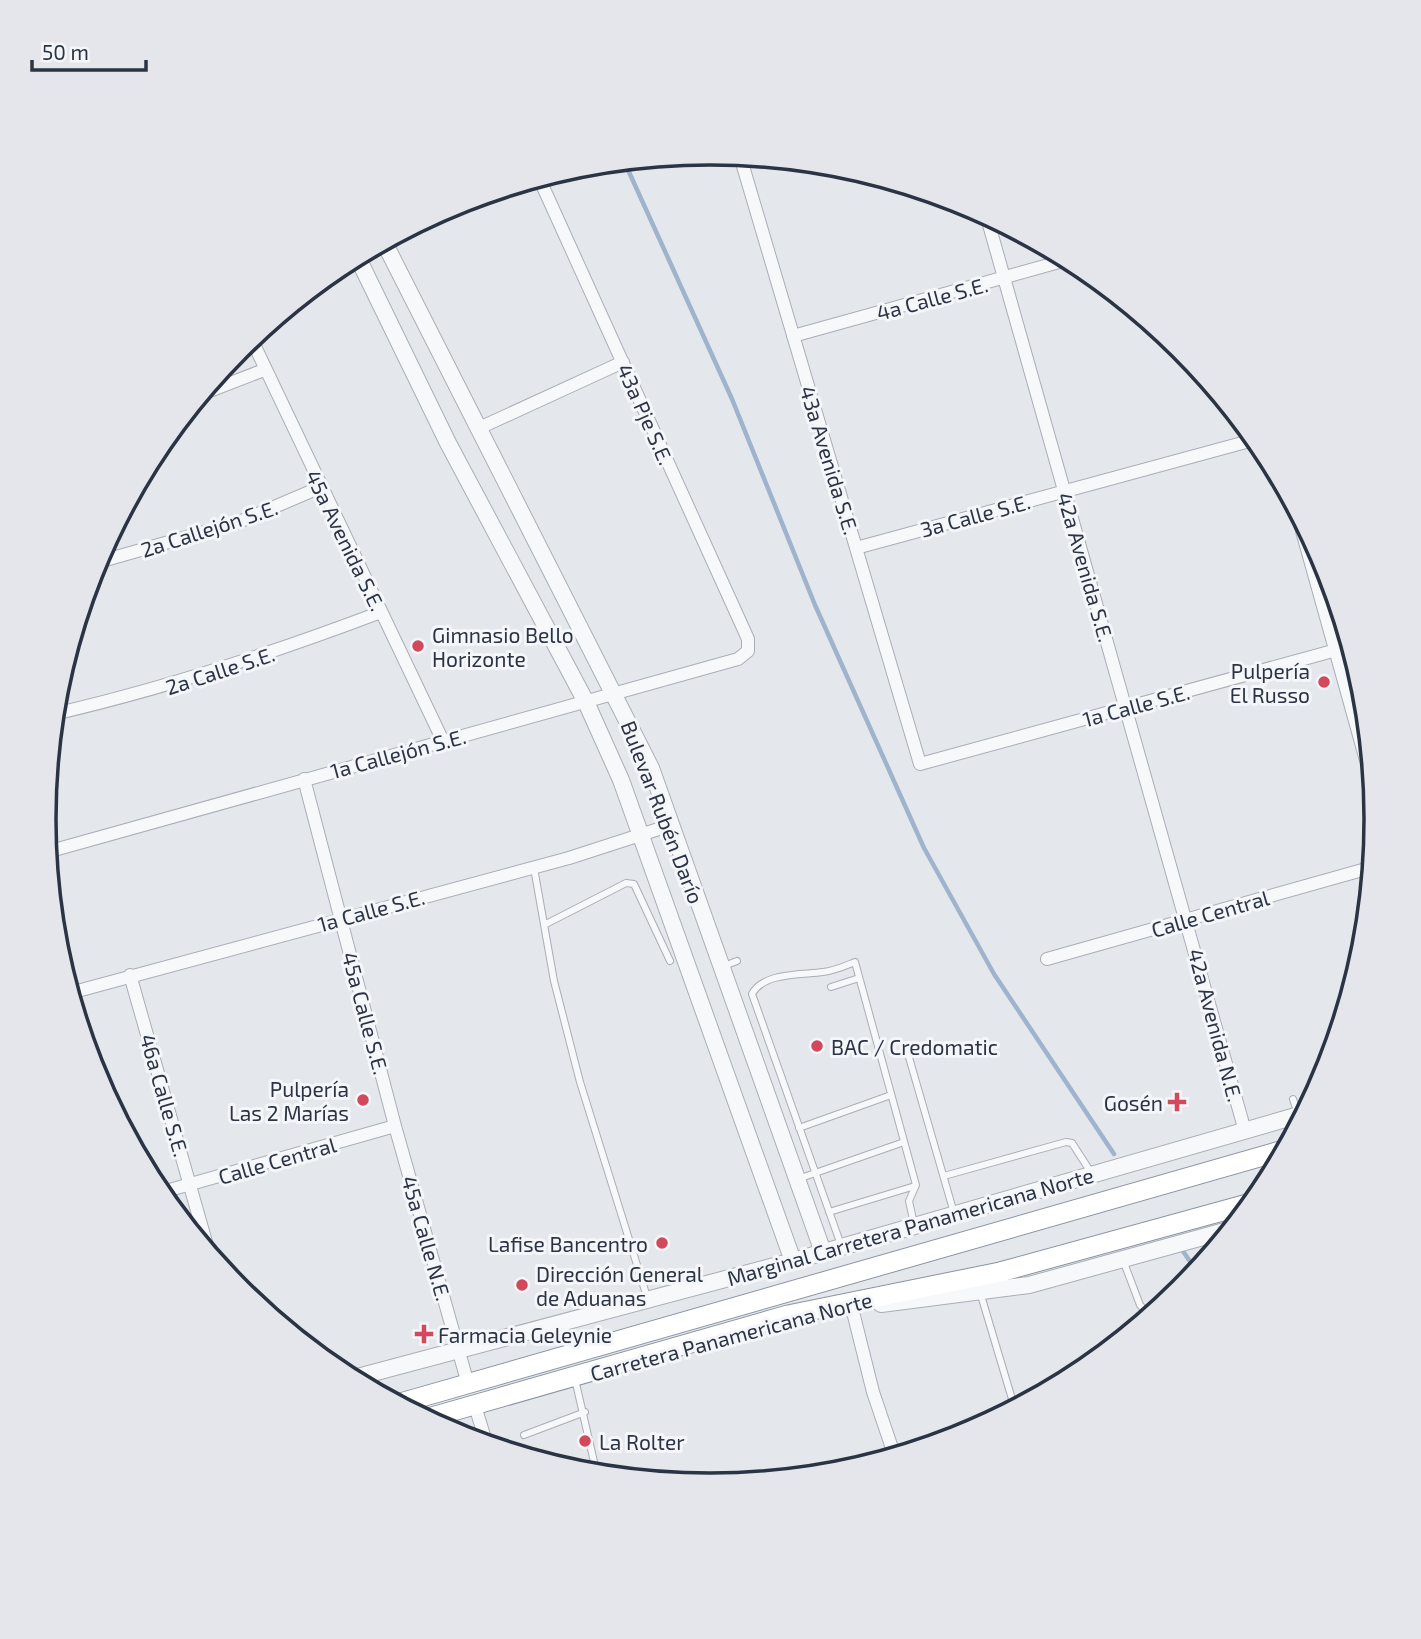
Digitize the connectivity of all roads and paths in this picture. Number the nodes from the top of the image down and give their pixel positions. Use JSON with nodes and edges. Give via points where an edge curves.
{"nodes":[{"id":1,"x":743,"y":166,"type":"edge"},
{"id":2,"x":544,"y":186,"type":"edge"},
{"id":3,"x":990,"y":228,"type":"edge"},
{"id":4,"x":388,"y":250,"type":"edge"},
{"id":5,"x":1055,"y":263,"type":"edge"},
{"id":6,"x":362,"y":266,"type":"edge"},
{"id":7,"x":1004,"y":278,"type":"junction"},
{"id":8,"x":793,"y":336,"type":"junction"},
{"id":9,"x":256,"y":350,"type":"edge"},
{"id":10,"x":623,"y":362,"type":"junction"},
{"id":11,"x":264,"y":370,"type":"junction"},
{"id":12,"x":218,"y":388,"type":"edge"},
{"id":13,"x":477,"y":429,"type":"junction"},
{"id":14,"x":1245,"y":442,"type":"edge"},
{"id":15,"x":321,"y":487,"type":"junction"},
{"id":16,"x":1065,"y":491,"type":"junction"},
{"id":17,"x":856,"y":548,"type":"junction"},
{"id":18,"x":1308,"y":553,"type":"edge"},
{"id":19,"x":111,"y":559,"type":"edge"},
{"id":20,"x":381,"y":612,"type":"junction"},
{"id":21,"x":1342,"y":648,"type":"edge"},
{"id":22,"x":1335,"y":650,"type":"junction"},
{"id":23,"x":748,"y":652,"type":"joint"},
{"id":24,"x":617,"y":695,"type":"junction"},
{"id":25,"x":586,"y":702,"type":"junction"},
{"id":26,"x":1126,"y":708,"type":"junction"},
{"id":27,"x":66,"y":711,"type":"edge"},
{"id":28,"x":1359,"y":737,"type":"edge"},
{"id":29,"x":443,"y":741,"type":"junction"},
{"id":30,"x":920,"y":764,"type":"joint"},
{"id":31,"x":304,"y":779,"type":"junction"},
{"id":32,"x":671,"y":825,"type":"junction"},
{"id":33,"x":639,"y":835,"type":"junction"},
{"id":34,"x":57,"y":849,"type":"edge"},
{"id":35,"x":534,"y":867,"type":"junction"},
{"id":36,"x":1363,"y":870,"type":"edge"},
{"id":37,"x":341,"y":917,"type":"junction"},
{"id":38,"x":1187,"y":919,"type":"junction"},
{"id":39,"x":544,"y":925,"type":"junction"},
{"id":40,"x":1047,"y":958,"type":"dead end"},
{"id":41,"x":670,"y":961,"type":"dead end"},
{"id":42,"x":130,"y":975,"type":"junction"},
{"id":43,"x":859,"y":978,"type":"junction"},
{"id":44,"x":831,"y":987,"type":"dead end"},
{"id":45,"x":78,"y":990,"type":"edge"},
{"id":46,"x":906,"y":1047,"type":"dead end"},
{"id":47,"x":891,"y":1095,"type":"junction"},
{"id":48,"x":1293,"y":1099,"type":"dead end"},
{"id":49,"x":1298,"y":1108,"type":"edge"},
{"id":50,"x":1294,"y":1116,"type":"edge"},
{"id":51,"x":396,"y":1126,"type":"junction"},
{"id":52,"x":799,"y":1128,"type":"junction"},
{"id":53,"x":1245,"y":1131,"type":"junction"},
{"id":54,"x":904,"y":1142,"type":"junction"},
{"id":55,"x":1273,"y":1153,"type":"edge"},
{"id":56,"x":815,"y":1173,"type":"junction"},
{"id":57,"x":1093,"y":1174,"type":"junction"},
{"id":58,"x":944,"y":1176,"type":"junction"},
{"id":59,"x":798,"y":1179,"type":"junction"},
{"id":60,"x":190,"y":1184,"type":"junction"},
{"id":61,"x":916,"y":1185,"type":"junction"},
{"id":62,"x":171,"y":1190,"type":"edge"},
{"id":63,"x":1238,"y":1207,"type":"edge"},
{"id":64,"x":829,"y":1212,"type":"junction"},
{"id":65,"x":955,"y":1215,"type":"junction"},
{"id":66,"x":915,"y":1226,"type":"junction"},
{"id":67,"x":204,"y":1234,"type":"edge"},
{"id":68,"x":1215,"y":1236,"type":"edge"},
{"id":69,"x":842,"y":1247,"type":"junction"},
{"id":70,"x":823,"y":1252,"type":"junction"},
{"id":71,"x":1123,"y":1260,"type":"junction"},
{"id":72,"x":793,"y":1261,"type":"junction"},
{"id":73,"x":981,"y":1292,"type":"junction"},
{"id":74,"x":648,"y":1299,"type":"junction"},
{"id":75,"x":852,"y":1308,"type":"junction"},
{"id":76,"x":1144,"y":1310,"type":"edge"},
{"id":77,"x":788,"y":1315,"type":"junction"},
{"id":78,"x":458,"y":1351,"type":"junction"},
{"id":79,"x":365,"y":1375,"type":"edge"},
{"id":80,"x":575,"y":1378,"type":"junction"},
{"id":81,"x":468,"y":1384,"type":"junction"},
{"id":82,"x":1013,"y":1400,"type":"edge"},
{"id":83,"x":409,"y":1401,"type":"edge"},
{"id":84,"x":475,"y":1406,"type":"junction"},
{"id":85,"x":585,"y":1412,"type":"junction"},
{"id":86,"x":440,"y":1415,"type":"edge"},
{"id":87,"x":483,"y":1433,"type":"edge"},
{"id":88,"x":524,"y":1435,"type":"dead end"},
{"id":89,"x":892,"y":1448,"type":"edge"},
{"id":90,"x":595,"y":1463,"type":"edge"}],
"edges":[{"from":1,"to":8,"type":"street","name":"43a Avenida S.E."},
{"from":2,"to":10,"type":"street","name":"43a Pje S.E."},
{"from":3,"to":7,"type":"street","name":"42a Avenida S.E."},
{"from":4,"to":13,"type":"street","name":"Bulevar Rubén Darío"},
{"from":5,"to":7,"type":"street","name":"4a Calle S.E."},
{"from":6,"to":25,"type":"street","name":"Bulevar Rubén Darío","via":[[448,443]]},
{"from":7,"to":8,"type":"street","name":"4a Calle S.E."},
{"from":7,"to":16,"type":"street","name":"42a Avenida S.E."},
{"from":8,"to":17,"type":"street","name":"43a Avenida S.E."},
{"from":9,"to":11,"type":"street","name":"45a Avenida S.E."},
{"from":10,"to":13,"type":"street"},
{"from":10,"to":23,"type":"street","name":"43a Pje S.E.","via":[[748,639]]},
{"from":11,"to":12,"type":"street"},
{"from":11,"to":15,"type":"street","name":"45a Avenida S.E."},
{"from":13,"to":24,"type":"street","name":"Bulevar Rubén Darío"},
{"from":14,"to":16,"type":"street","name":"3a Calle S.E."},
{"from":15,"to":19,"type":"street","name":"2a Callejón S.E.","via":[[239,522]]},
{"from":15,"to":20,"type":"street","name":"45a Avenida S.E."},
{"from":16,"to":17,"type":"street","name":"3a Calle S.E."},
{"from":16,"to":26,"type":"street","name":"42a Avenida S.E."},
{"from":17,"to":30,"type":"street","name":"43a Avenida S.E."},
{"from":18,"to":22,"type":"street"},
{"from":20,"to":27,"type":"street","name":"2a Calle S.E.","via":[[267,656],[150,692]]},
{"from":20,"to":29,"type":"street","name":"45a Avenida S.E."},
{"from":21,"to":22,"type":"street","name":"1a Calle S.E."},
{"from":22,"to":26,"type":"street","name":"1a Calle S.E."},
{"from":22,"to":28,"type":"street"},
{"from":23,"to":24,"type":"street","name":"1a Callejón S.E.","via":[[738,659]]},
{"from":24,"to":25,"type":"street","name":"1a Callejón S.E."},
{"from":24,"to":32,"type":"street","name":"Bulevar Rubén Darío","via":[[655,766]]},
{"from":25,"to":29,"type":"street","name":"1a Callejón S.E."},
{"from":25,"to":33,"type":"street","name":"Bulevar Rubén Darío","via":[[621,780]]},
{"from":26,"to":30,"type":"street","name":"1a Calle S.E."},
{"from":26,"to":38,"type":"street","name":"42a Avenida S.E."},
{"from":29,"to":31,"type":"street","name":"1a Callejón S.E."},
{"from":31,"to":34,"type":"street","name":"1a Callejón S.E."},
{"from":31,"to":37,"type":"street","name":"45a Calle S.E."},
{"from":32,"to":33,"type":"street","name":"1a Calle S.E."},
{"from":32,"to":59,"type":"street","name":"Bulevar Rubén Darío","via":[[729,964]]},
{"from":33,"to":35,"type":"street","name":"1a Calle S.E."},
{"from":33,"to":72,"type":"street","name":"Bulevar Rubén Darío"},
{"from":35,"to":37,"type":"street","name":"1a Calle S.E."},
{"from":35,"to":39,"type":"lane"},
{"from":36,"to":38,"type":"street","name":"Calle Central"},
{"from":37,"to":42,"type":"street","name":"1a Calle S.E."},
{"from":37,"to":51,"type":"street","name":"45a Calle S.E."},
{"from":38,"to":40,"type":"street","name":"Calle Central"},
{"from":38,"to":53,"type":"street","name":"42a Avenida N.E."},
{"from":39,"to":41,"type":"lane","via":[[626,883],[634,884]]},
{"from":39,"to":74,"type":"lane","via":[[580,1082]]},
{"from":42,"to":45,"type":"street","name":"1a Calle S.E."},
{"from":42,"to":60,"type":"street","name":"46a Calle S.E."},
{"from":43,"to":44,"type":"lane"},
{"from":43,"to":47,"type":"lane"},
{"from":43,"to":52,"type":"lane","via":[[855,962],[759,984],[752,994]]},
{"from":46,"to":58,"type":"lane"},
{"from":47,"to":52,"type":"lane"},
{"from":47,"to":54,"type":"lane"},
{"from":48,"to":49,"type":"lane"},
{"from":50,"to":53,"type":"street","name":"Marginal Carretera Panamericana Norte"},
{"from":51,"to":60,"type":"street","name":"Calle Central"},
{"from":51,"to":78,"type":"street","name":"45a Calle N.E."},
{"from":52,"to":56,"type":"lane"},
{"from":53,"to":57,"type":"street","name":"Marginal Carretera Panamericana Norte"},
{"from":54,"to":56,"type":"lane"},
{"from":54,"to":61,"type":"lane"},
{"from":55,"to":81,"type":"highway","name":"Carretera Panamericana Norte"},
{"from":56,"to":59,"type":"lane"},
{"from":56,"to":64,"type":"lane"},
{"from":57,"to":58,"type":"lane","via":[[1072,1143],[1066,1142]]},
{"from":57,"to":65,"type":"street","name":"Marginal Carretera Panamericana Norte"},
{"from":58,"to":65,"type":"lane"},
{"from":59,"to":70,"type":"street","name":"Bulevar Rubén Darío"},
{"from":60,"to":62,"type":"street","name":"Calle Central"},
{"from":60,"to":67,"type":"street","name":"46a Calle S.E."},
{"from":61,"to":64,"type":"lane"},
{"from":61,"to":66,"type":"lane","via":[[909,1201]]},
{"from":63,"to":77,"type":"highway","name":"Carretera Panamericana Norte","via":[[1000,1272]]},
{"from":64,"to":69,"type":"lane"},
{"from":65,"to":66,"type":"street","name":"Marginal Carretera Panamericana Norte"},
{"from":66,"to":69,"type":"street","name":"Marginal Carretera Panamericana Norte"},
{"from":68,"to":71,"type":"street"},
{"from":69,"to":70,"type":"street","name":"Marginal Carretera Panamericana Norte"},
{"from":70,"to":72,"type":"street","name":"Marginal Carretera Panamericana Norte"},
{"from":71,"to":73,"type":"street","via":[[1029,1285]]},
{"from":71,"to":76,"type":"lane"},
{"from":72,"to":74,"type":"street","name":"Marginal Carretera Panamericana Norte"},
{"from":73,"to":75,"type":"street"},
{"from":73,"to":82,"type":"lane"},
{"from":74,"to":78,"type":"street","name":"Marginal Carretera Panamericana Norte"},
{"from":75,"to":77,"type":"street"},
{"from":75,"to":89,"type":"street"},
{"from":77,"to":80,"type":"highway","name":"Carretera Panamericana Norte"},
{"from":78,"to":79,"type":"street","name":"Marginal Carretera Panamericana Norte"},
{"from":78,"to":81,"type":"street"},
{"from":80,"to":84,"type":"highway","name":"Carretera Panamericana Norte"},
{"from":80,"to":85,"type":"lane"},
{"from":81,"to":83,"type":"highway","name":"Carretera Panamericana Norte"},
{"from":84,"to":86,"type":"highway","name":"Carretera Panamericana Norte"},
{"from":84,"to":87,"type":"street"},
{"from":85,"to":88,"type":"lane"},
{"from":85,"to":90,"type":"lane"}]}
